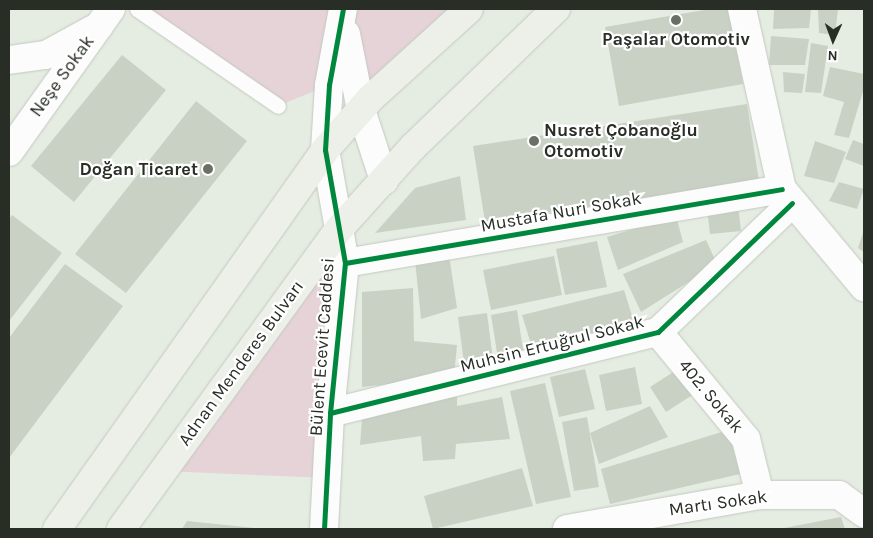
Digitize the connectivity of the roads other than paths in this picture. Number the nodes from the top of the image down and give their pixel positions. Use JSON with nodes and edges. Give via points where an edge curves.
{"nodes":[{"id":1,"x":136,"y":9,"type":"edge"},
{"id":2,"x":469,"y":9,"type":"edge"},
{"id":3,"x":556,"y":9,"type":"edge"},
{"id":4,"x":742,"y":9,"type":"edge"},
{"id":5,"x":343,"y":12,"type":"edge"},
{"id":6,"x":105,"y":17,"type":"edge"},
{"id":7,"x":9,"y":60,"type":"edge"},
{"id":8,"x":278,"y":106,"type":"dead end"},
{"id":9,"x":361,"y":110,"type":"junction"},
{"id":10,"x":324,"y":150,"type":"junction"},
{"id":11,"x":9,"y":152,"type":"edge"},
{"id":12,"x":384,"y":180,"type":"junction"},
{"id":13,"x":787,"y":196,"type":"junction"},
{"id":14,"x":340,"y":228,"type":"junction"},
{"id":15,"x":345,"y":263,"type":"junction"},
{"id":16,"x":864,"y":287,"type":"edge"},
{"id":17,"x":658,"y":332,"type":"junction"},
{"id":18,"x":330,"y":413,"type":"junction"},
{"id":19,"x":760,"y":495,"type":"junction"},
{"id":20,"x":864,"y":513,"type":"edge"},
{"id":21,"x":625,"y":523,"type":"edge"},
{"id":22,"x":57,"y":529,"type":"edge"},
{"id":23,"x":121,"y":529,"type":"edge"},
{"id":24,"x":324,"y":529,"type":"edge"},
{"id":25,"x":567,"y":529,"type":"edge"}],
"edges":[{"from":1,"to":8,"type":"lane"},
{"from":2,"to":9,"type":"main road"},
{"from":3,"to":12,"type":"main road","name":"Adnan Menderes Bulvarı"},
{"from":4,"to":13,"type":"street"},
{"from":5,"to":9,"type":"street"},
{"from":5,"to":10,"type":"street","name":"Bülent Ecevit Caddesi","via":[[329,85]]},
{"from":6,"to":7,"type":"street","via":[[46,55]]},
{"from":6,"to":11,"type":"street","name":"Neşe Sokak"},
{"from":9,"to":10,"type":"main road"},
{"from":9,"to":12,"type":"street"},
{"from":10,"to":14,"type":"street","name":"Bülent Ecevit Caddesi"},
{"from":10,"to":22,"type":"main road"},
{"from":12,"to":14,"type":"main road","name":"Adnan Menderes Bulvarı"},
{"from":13,"to":15,"type":"street","name":"Mustafa Nuri Sokak"},
{"from":13,"to":16,"type":"street"},
{"from":13,"to":17,"type":"street","name":"Muhsin Ertuğrul Sokak"},
{"from":14,"to":15,"type":"street","name":"Bülent Ecevit Caddesi"},
{"from":14,"to":23,"type":"main road","name":"Adnan Menderes Bulvarı"},
{"from":15,"to":18,"type":"street","name":"Bülent Ecevit Caddesi"},
{"from":17,"to":18,"type":"street","name":"Muhsin Ertuğrul Sokak"},
{"from":17,"to":19,"type":"street","name":"402. Sokak","via":[[746,439]]},
{"from":18,"to":24,"type":"street","name":"Bülent Ecevit Caddesi"},
{"from":19,"to":20,"type":"street","name":"Martı Sokak","via":[[839,495]]},
{"from":19,"to":21,"type":"street","name":"Martı Sokak"},
{"from":21,"to":25,"type":"street","name":"Martı Sokak"}]}
